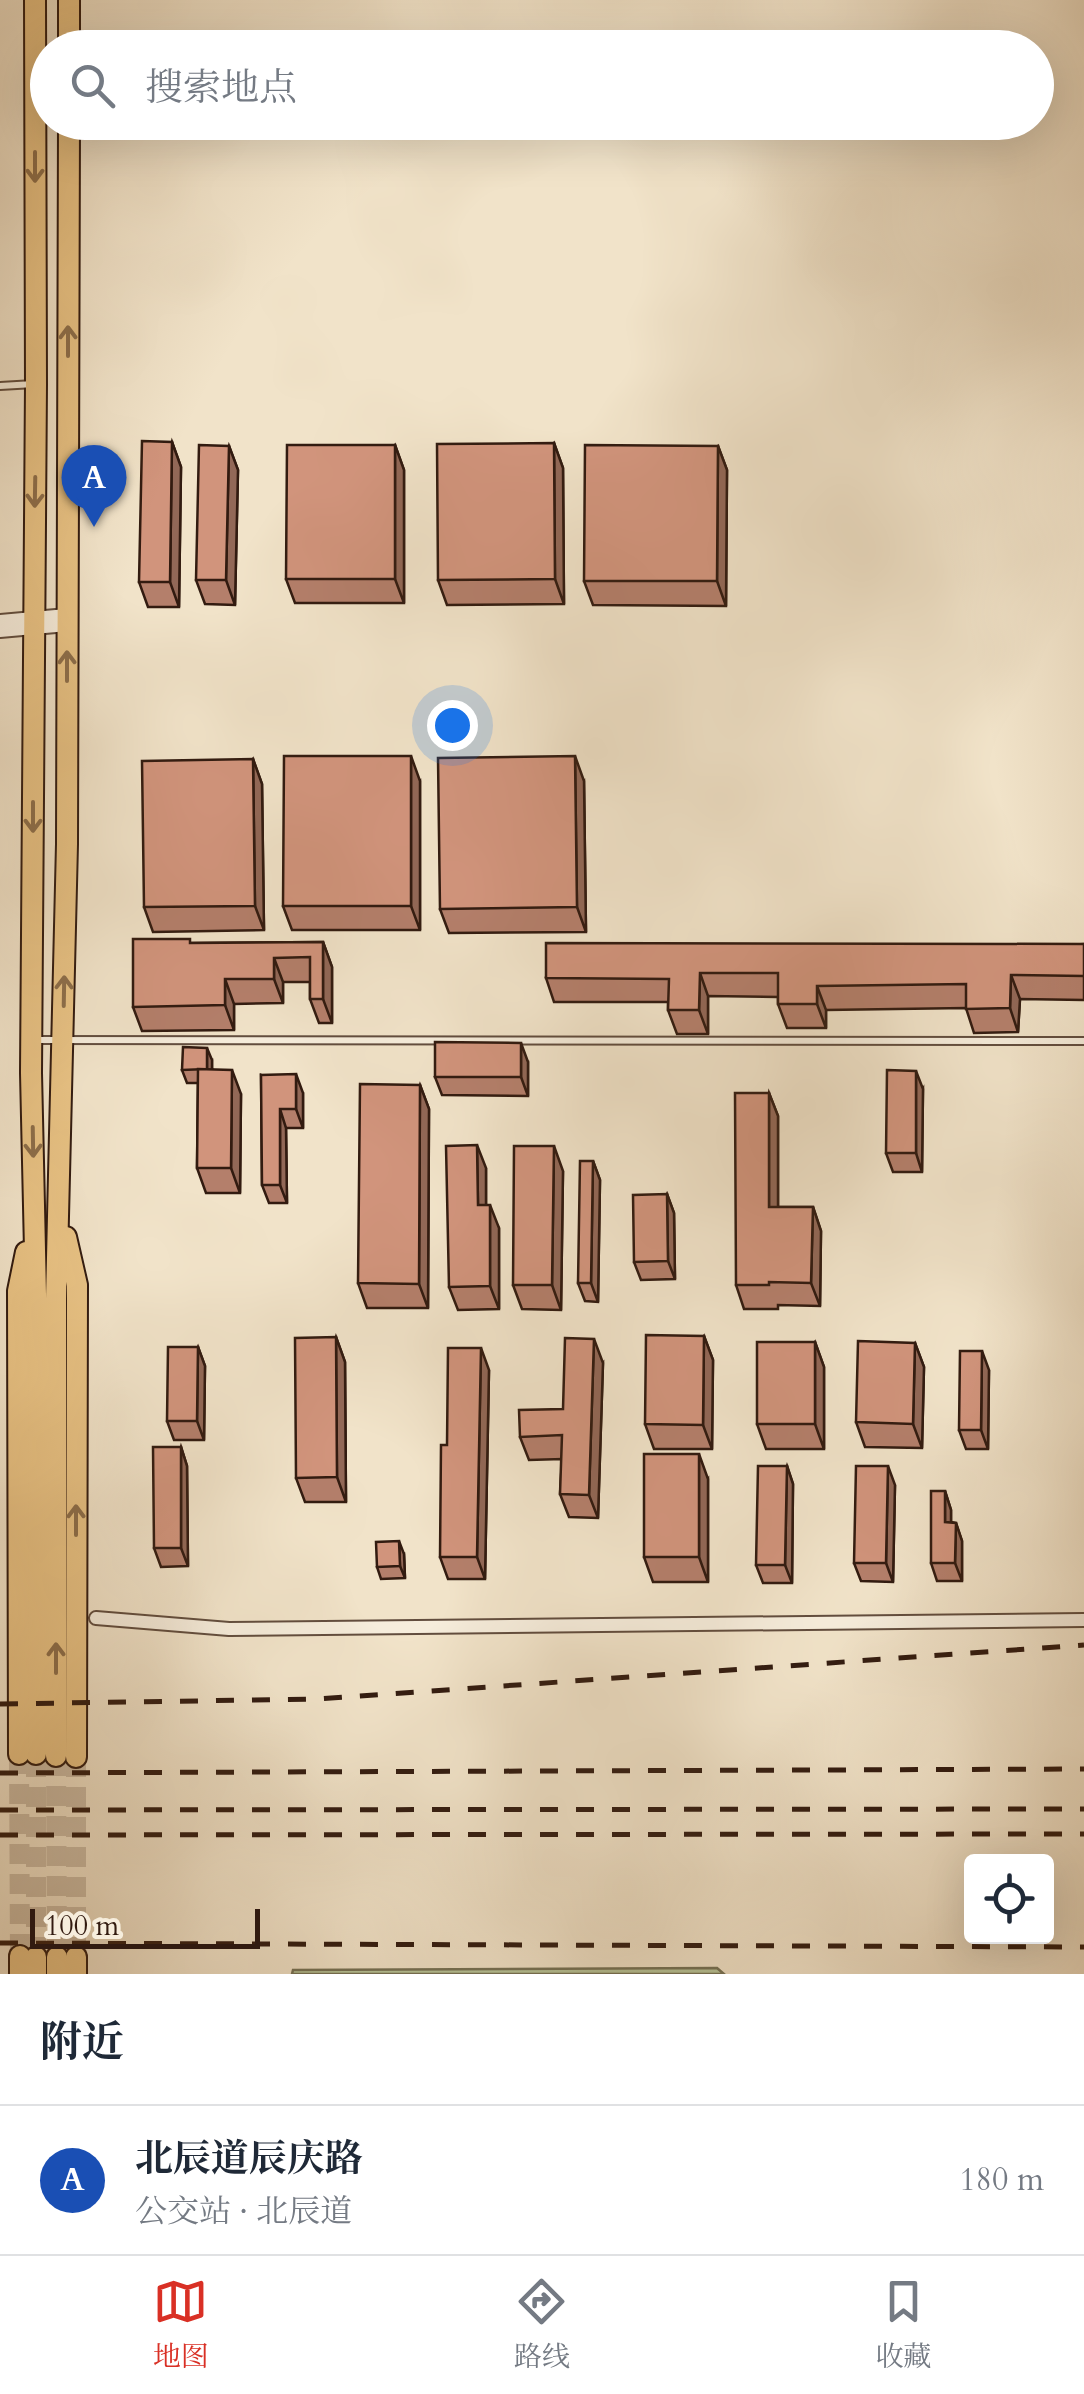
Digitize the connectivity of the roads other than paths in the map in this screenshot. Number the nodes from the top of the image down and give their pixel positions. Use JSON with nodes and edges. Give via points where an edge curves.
{"nodes":[{"id":1,"x":34,"y":0,"type":"edge"},
{"id":2,"x":69,"y":0,"type":"edge"},
{"id":3,"x":34,"y":30,"type":"edge"},
{"id":4,"x":69,"y":30,"type":"edge"},
{"id":5,"x":35,"y":140,"type":"edge"},
{"id":6,"x":68,"y":140,"type":"edge"},
{"id":7,"x":36,"y":384,"type":"junction"},
{"id":8,"x":0,"y":386,"type":"edge"},
{"id":9,"x":67,"y":620,"type":"junction"},
{"id":10,"x":0,"y":621,"type":"edge"},
{"id":11,"x":34,"y":624,"type":"junction"},
{"id":12,"x":0,"y":631,"type":"edge"},
{"id":13,"x":32,"y":1040,"type":"junction"},
{"id":14,"x":64,"y":1041,"type":"junction"},
{"id":15,"x":1084,"y":1041,"type":"edge"},
{"id":16,"x":96,"y":1618,"type":"dead end"},
{"id":17,"x":1084,"y":1620,"type":"edge"}],
"edges":[{"from":1,"to":3,"type":"main road","one_way":true},
{"from":2,"to":4,"type":"main road"},
{"from":5,"to":7,"type":"main road","one_way":true},
{"from":9,"to":6,"type":"main road","one_way":true},
{"from":7,"to":8,"type":"lane"},
{"from":7,"to":11,"type":"main road","one_way":true},
{"from":9,"to":11,"type":"street"},
{"from":14,"to":9,"type":"main road","one_way":true},
{"from":10,"to":11,"type":"street"},
{"from":11,"to":12,"type":"street"},
{"from":11,"to":13,"type":"main road","one_way":true},
{"from":13,"to":14,"type":"lane"},
{"from":13,"to":14,"type":"main road","one_way":true,"via":[[47,1755]]},
{"from":14,"to":15,"type":"lane"},
{"from":16,"to":17,"type":"street","via":[[229,1629]]}]}
